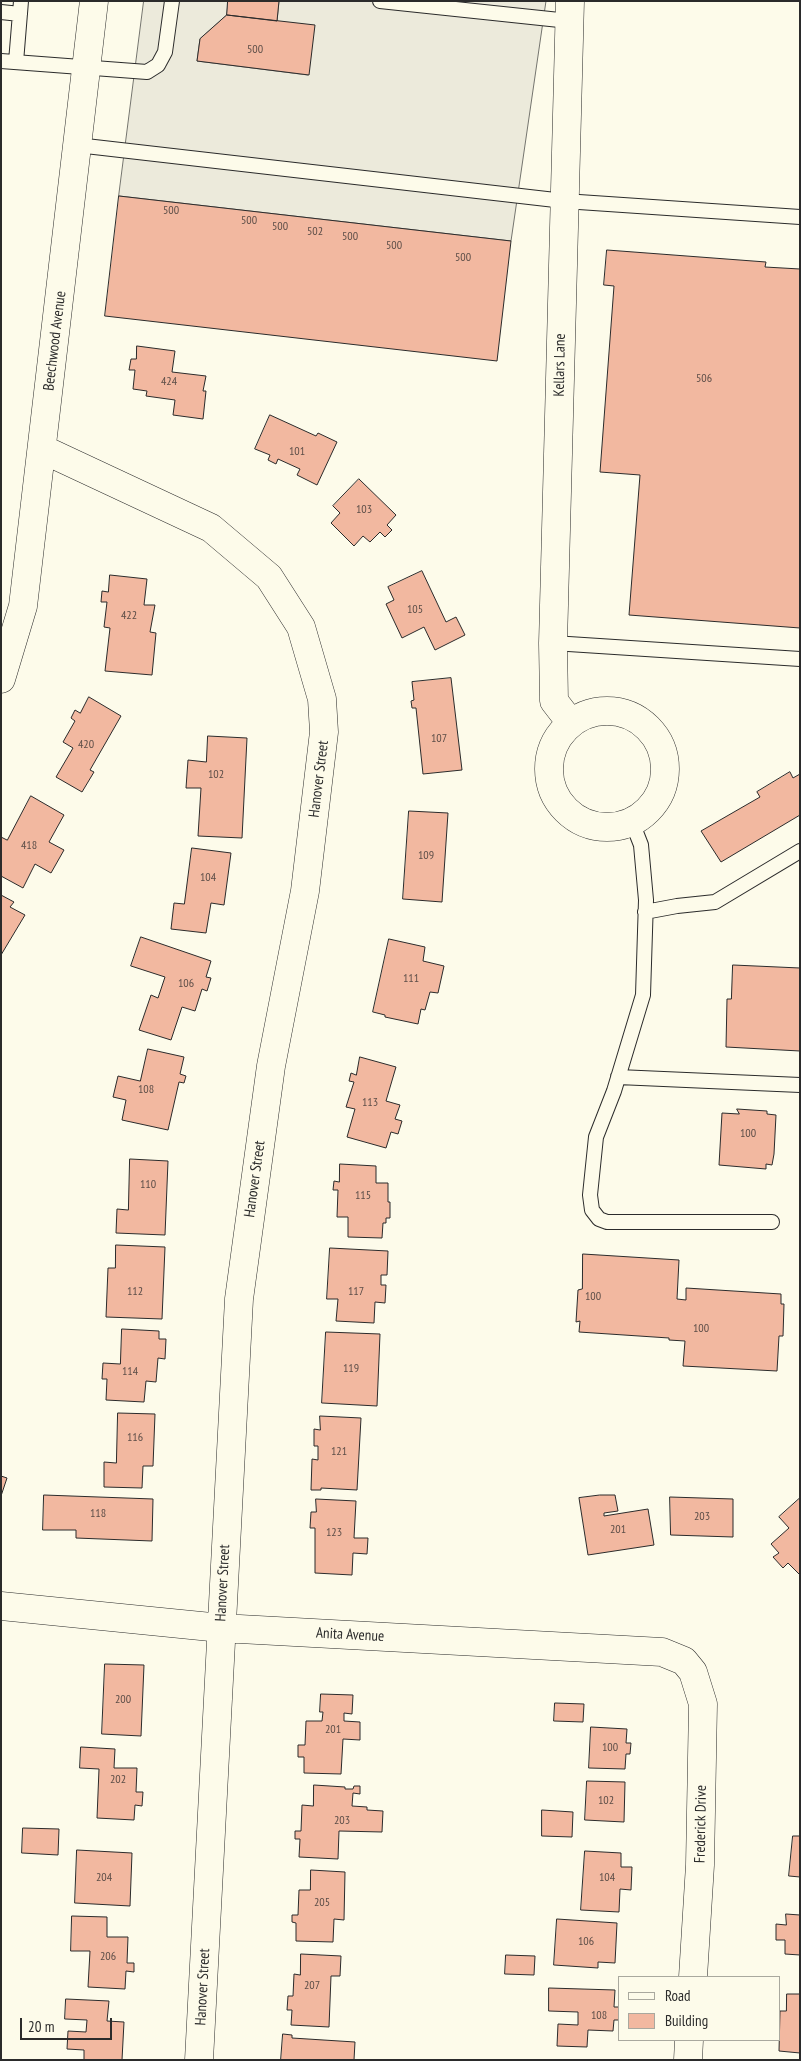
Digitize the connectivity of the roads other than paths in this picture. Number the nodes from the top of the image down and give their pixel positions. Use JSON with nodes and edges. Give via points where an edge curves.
{"nodes":[{"id":1,"x":94,"y":1,"type":"edge"},
{"id":2,"x":172,"y":1,"type":"edge"},
{"id":3,"x":380,"y":1,"type":"edge"},
{"id":4,"x":20,"y":8,"type":"edge"},
{"id":5,"x":569,"y":11,"type":"edge"},
{"id":6,"x":1,"y":12,"type":"edge"},
{"id":7,"x":1,"y":61,"type":"edge"},
{"id":8,"x":16,"y":62,"type":"junction"},
{"id":9,"x":87,"y":66,"type":"junction"},
{"id":10,"x":77,"y":145,"type":"junction"},
{"id":11,"x":564,"y":202,"type":"junction"},
{"id":12,"x":800,"y":217,"type":"edge"},
{"id":13,"x":42,"y":449,"type":"junction"},
{"id":14,"x":553,"y":643,"type":"junction"},
{"id":15,"x":800,"y":659,"type":"edge"},
{"id":16,"x":1,"y":679,"type":"edge"},
{"id":17,"x":571,"y":723,"type":"junction"},
{"id":18,"x":632,"y":822,"type":"junction"},
{"id":19,"x":800,"y":851,"type":"edge"},
{"id":20,"x":645,"y":912,"type":"junction"},
{"id":21,"x":618,"y":1077,"type":"junction"},
{"id":22,"x":800,"y":1085,"type":"edge"},
{"id":23,"x":772,"y":1222,"type":"dead end"},
{"id":24,"x":1,"y":1606,"type":"edge"},
{"id":25,"x":221,"y":1628,"type":"junction"},
{"id":26,"x":693,"y":1672,"type":"joint"},
{"id":27,"x":693,"y":1976,"type":"edge"},
{"id":28,"x":689,"y":2041,"type":"edge"},
{"id":29,"x":199,"y":2060,"type":"edge"},
{"id":30,"x":688,"y":2060,"type":"edge"}],
"edges":[{"from":1,"to":9,"type":"street","name":"Beechwood Avenue"},
{"from":2,"to":9,"type":"lane","via":[[165,52],[158,65],[147,72]]},
{"from":3,"to":5,"type":"lane"},
{"from":4,"to":6,"type":"lane"},
{"from":4,"to":8,"type":"lane"},
{"from":5,"to":11,"type":"street","name":"Kellars Lane"},
{"from":7,"to":8,"type":"lane"},
{"from":8,"to":9,"type":"lane"},
{"from":9,"to":10,"type":"street","name":"Beechwood Avenue"},
{"from":10,"to":11,"type":"lane"},
{"from":10,"to":13,"type":"street","name":"Beechwood Avenue"},
{"from":11,"to":12,"type":"lane"},
{"from":11,"to":14,"type":"street","name":"Kellars Lane"},
{"from":13,"to":16,"type":"street","name":"Beechwood Avenue","via":[[23,606]]},
{"from":13,"to":25,"type":"street","name":"Hanover Street","via":[[211,528],[269,577],[301,626],[322,698],[324,732],[305,890],[271,1066],[239,1299]]},
{"from":14,"to":15,"type":"lane"},
{"from":14,"to":17,"type":"street","name":"Kellars Lane","via":[[554,701]]},
{"from":17,"to":18,"type":"street","via":[[558,737],[550,754],[553,792],[563,808],[577,820],[614,828]]},
{"from":17,"to":18,"type":"street","via":[[588,714],[608,710],[628,714],[645,724],[658,739],[665,758],[666,777],[659,796],[648,811]]},
{"from":18,"to":20,"type":"lane","via":[[641,845]]},
{"from":19,"to":20,"type":"lane","via":[[715,902]]},
{"from":20,"to":21,"type":"lane","via":[[642,995]]},
{"from":21,"to":22,"type":"lane"},
{"from":21,"to":23,"type":"lane","via":[[596,1137],[590,1195],[592,1210],[599,1219],[607,1222]]},
{"from":24,"to":25,"type":"street","name":"Anita Avenue"},
{"from":25,"to":26,"type":"street","name":"Anita Avenue","via":[[662,1652],[684,1661]]},
{"from":25,"to":29,"type":"street","name":"Hanover Street"},
{"from":26,"to":27,"type":"street","name":"Frederick Drive","via":[[703,1704],[700,1865]]},
{"from":28,"to":30,"type":"street"}]}
